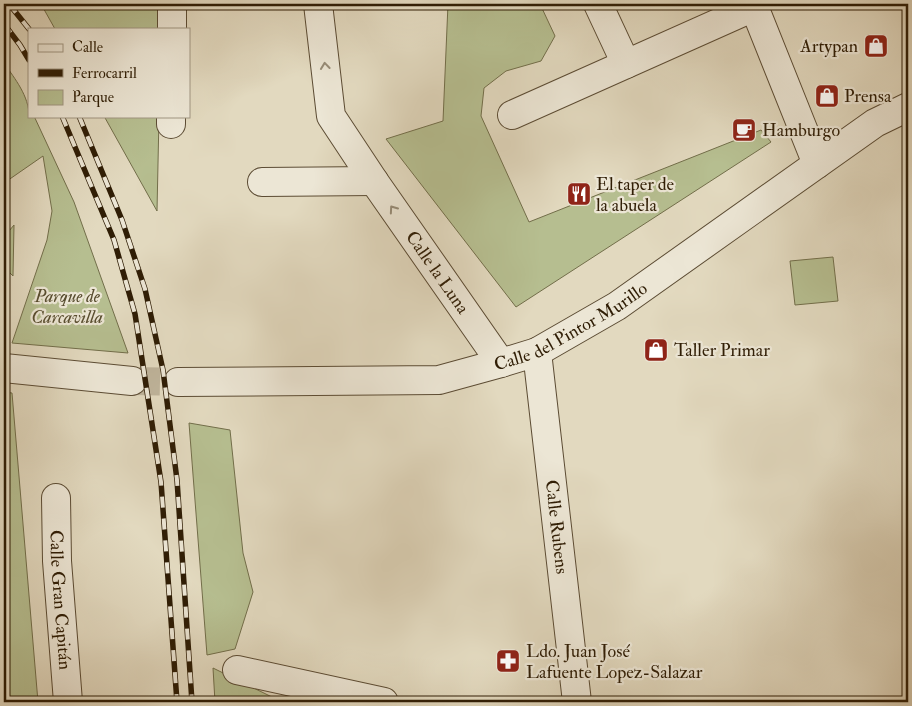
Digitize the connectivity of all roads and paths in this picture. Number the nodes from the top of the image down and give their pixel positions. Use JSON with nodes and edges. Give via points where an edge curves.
{"nodes":[{"id":1,"x":172,"y":4,"type":"edge"},
{"id":2,"x":318,"y":4,"type":"edge"},
{"id":3,"x":598,"y":4,"type":"edge"},
{"id":4,"x":754,"y":6,"type":"edge"},
{"id":5,"x":172,"y":28,"type":"edge"},
{"id":6,"x":626,"y":64,"type":"junction"},
{"id":7,"x":908,"y":107,"type":"edge"},
{"id":8,"x":512,"y":115,"type":"dead end"},
{"id":9,"x":816,"y":164,"type":"junction"},
{"id":10,"x":262,"y":182,"type":"dead end"},
{"id":11,"x":374,"y":182,"type":"junction"},
{"id":12,"x":537,"y":352,"type":"junction"},
{"id":13,"x":502,"y":363,"type":"junction"},
{"id":14,"x":4,"y":368,"type":"edge"},
{"id":15,"x":132,"y":381,"type":"tunnel mouth"},
{"id":16,"x":178,"y":382,"type":"tunnel mouth"},
{"id":17,"x":56,"y":498,"type":"dead end"},
{"id":18,"x":237,"y":670,"type":"dead end"},
{"id":19,"x":68,"y":702,"type":"edge"},
{"id":20,"x":384,"y":702,"type":"edge"},
{"id":21,"x":577,"y":702,"type":"edge"}],
"edges":[{"from":1,"to":5,"type":"street"},
{"from":11,"to":2,"type":"street","name":"Calle la Luna","one_way":true,"via":[[330,116]]},
{"from":3,"to":6,"type":"street"},
{"from":4,"to":6,"type":"street"},
{"from":4,"to":9,"type":"street"},
{"from":6,"to":8,"type":"street"},
{"from":7,"to":9,"type":"street","name":"Calle del Pintor Murillo","via":[[874,123]]},
{"from":9,"to":12,"type":"street","name":"Calle del Pintor Murillo","via":[[617,306]]},
{"from":10,"to":11,"type":"street"},
{"from":13,"to":11,"type":"street","name":"Calle la Luna","one_way":true},
{"from":12,"to":13,"type":"street","name":"Calle del Pintor Murillo"},
{"from":12,"to":21,"type":"street","name":"Calle Rubens"},
{"from":13,"to":16,"type":"street","name":"Calle del Pintor Murillo","via":[[439,380]]},
{"from":14,"to":15,"type":"street"},
{"from":17,"to":19,"type":"street","name":"Calle Gran Capitán","via":[[57,561]]},
{"from":18,"to":20,"type":"street"}]}
